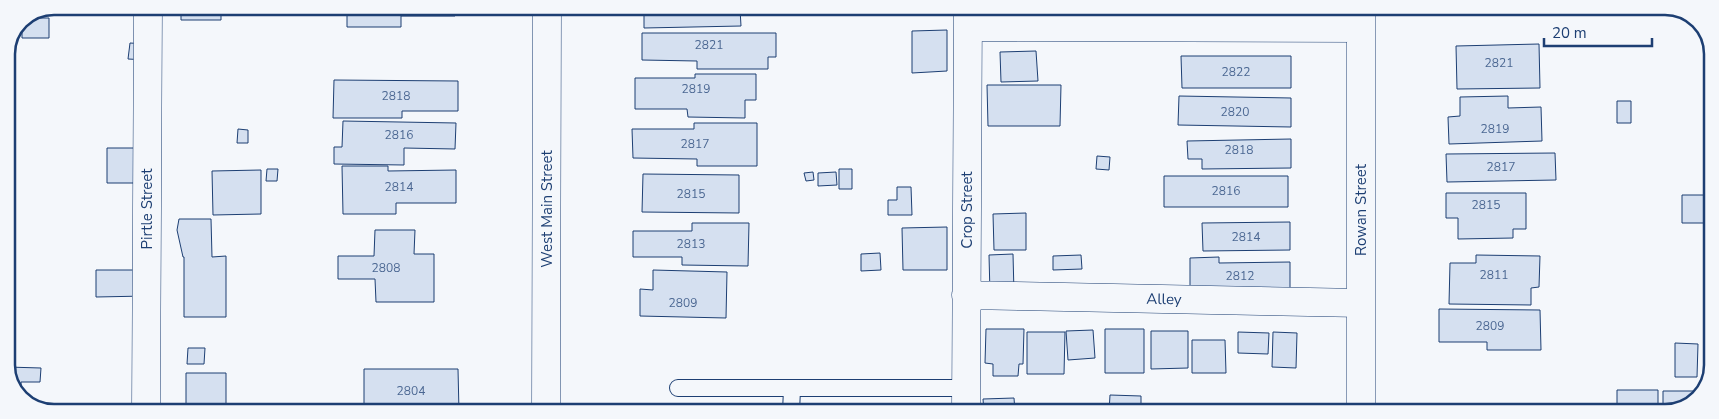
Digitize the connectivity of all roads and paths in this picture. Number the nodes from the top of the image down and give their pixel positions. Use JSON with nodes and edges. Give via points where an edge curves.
{"nodes":[{"id":1,"x":148,"y":15,"type":"edge"},
{"id":2,"x":547,"y":15,"type":"edge"},
{"id":3,"x":968,"y":17,"type":"edge"},
{"id":4,"x":1361,"y":18,"type":"edge"},
{"id":5,"x":966,"y":295,"type":"junction"},
{"id":6,"x":1361,"y":303,"type":"junction"},
{"id":7,"x":678,"y":388,"type":"dead end"},
{"id":8,"x":792,"y":389,"type":"junction"},
{"id":9,"x":966,"y":400,"type":"edge"},
{"id":10,"x":146,"y":404,"type":"edge"},
{"id":11,"x":546,"y":404,"type":"edge"},
{"id":12,"x":791,"y":404,"type":"edge"},
{"id":13,"x":1361,"y":404,"type":"edge"}],
"edges":[{"from":1,"to":10,"type":"street","name":"Pirtle Street"},
{"from":2,"to":11,"type":"street","name":"West Main Street"},
{"from":3,"to":4,"type":"street"},
{"from":3,"to":5,"type":"street","name":"Crop Street"},
{"from":4,"to":6,"type":"street","name":"Rowan Street"},
{"from":5,"to":6,"type":"street","name":"Alley"},
{"from":5,"to":9,"type":"street","name":"Crop Street"},
{"from":6,"to":13,"type":"street","name":"Rowan Street"},
{"from":7,"to":8,"type":"lane"},
{"from":8,"to":9,"type":"lane"},
{"from":8,"to":12,"type":"lane"}]}
